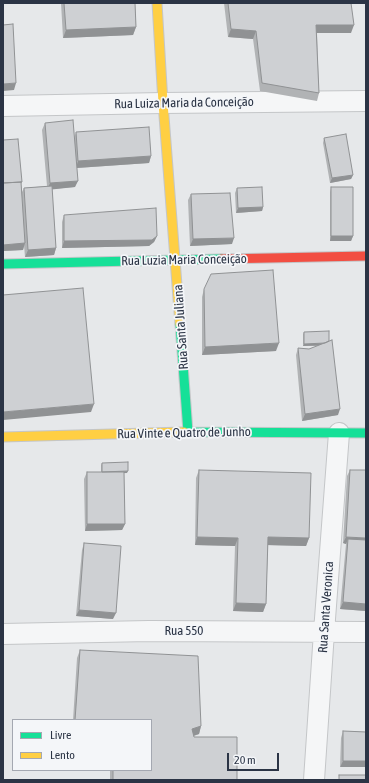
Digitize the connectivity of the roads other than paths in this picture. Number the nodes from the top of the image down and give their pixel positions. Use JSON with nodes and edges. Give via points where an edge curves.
{"nodes":[{"id":1,"x":157,"y":3,"type":"edge"},
{"id":2,"x":366,"y":101,"type":"edge"},
{"id":3,"x":163,"y":103,"type":"junction"},
{"id":4,"x":3,"y":106,"type":"edge"},
{"id":5,"x":366,"y":256,"type":"edge"},
{"id":6,"x":176,"y":260,"type":"junction"},
{"id":7,"x":3,"y":264,"type":"edge"},
{"id":8,"x":188,"y":432,"type":"junction"},
{"id":9,"x":338,"y":433,"type":"junction"},
{"id":10,"x":366,"y":433,"type":"edge"},
{"id":11,"x":3,"y":437,"type":"edge"},
{"id":12,"x":324,"y":632,"type":"junction"},
{"id":13,"x":366,"y":632,"type":"edge"},
{"id":14,"x":3,"y":634,"type":"edge"},
{"id":15,"x":314,"y":780,"type":"edge"}],
"edges":[{"from":1,"to":3,"type":"street","name":"Rua Santa Juliana"},
{"from":2,"to":3,"type":"street","name":"Rua Luiza Maria da Conceição"},
{"from":3,"to":4,"type":"street","name":"Rua Luiza Maria da Conceição"},
{"from":3,"to":6,"type":"street","name":"Rua Santa Juliana"},
{"from":5,"to":6,"type":"street","name":"Rua Luzia Maria Conceição"},
{"from":6,"to":7,"type":"street","name":"Rua Luzia Maria Conceição"},
{"from":6,"to":8,"type":"street","name":"Rua Santa Juliana"},
{"from":8,"to":9,"type":"street","name":"Rua Vinte e Quatro de Junho"},
{"from":8,"to":11,"type":"street","name":"Rua Vinte e Quatro de Junho"},
{"from":9,"to":10,"type":"street","name":"Rua Vinte e Quatro de Junho"},
{"from":9,"to":12,"type":"street","name":"Rua Santa Veronica"},
{"from":12,"to":13,"type":"street","name":"Rua 550"},
{"from":12,"to":14,"type":"street","name":"Rua 550","via":[[149,631]]},
{"from":12,"to":15,"type":"street","name":"Rua Santa Veronica"}]}
